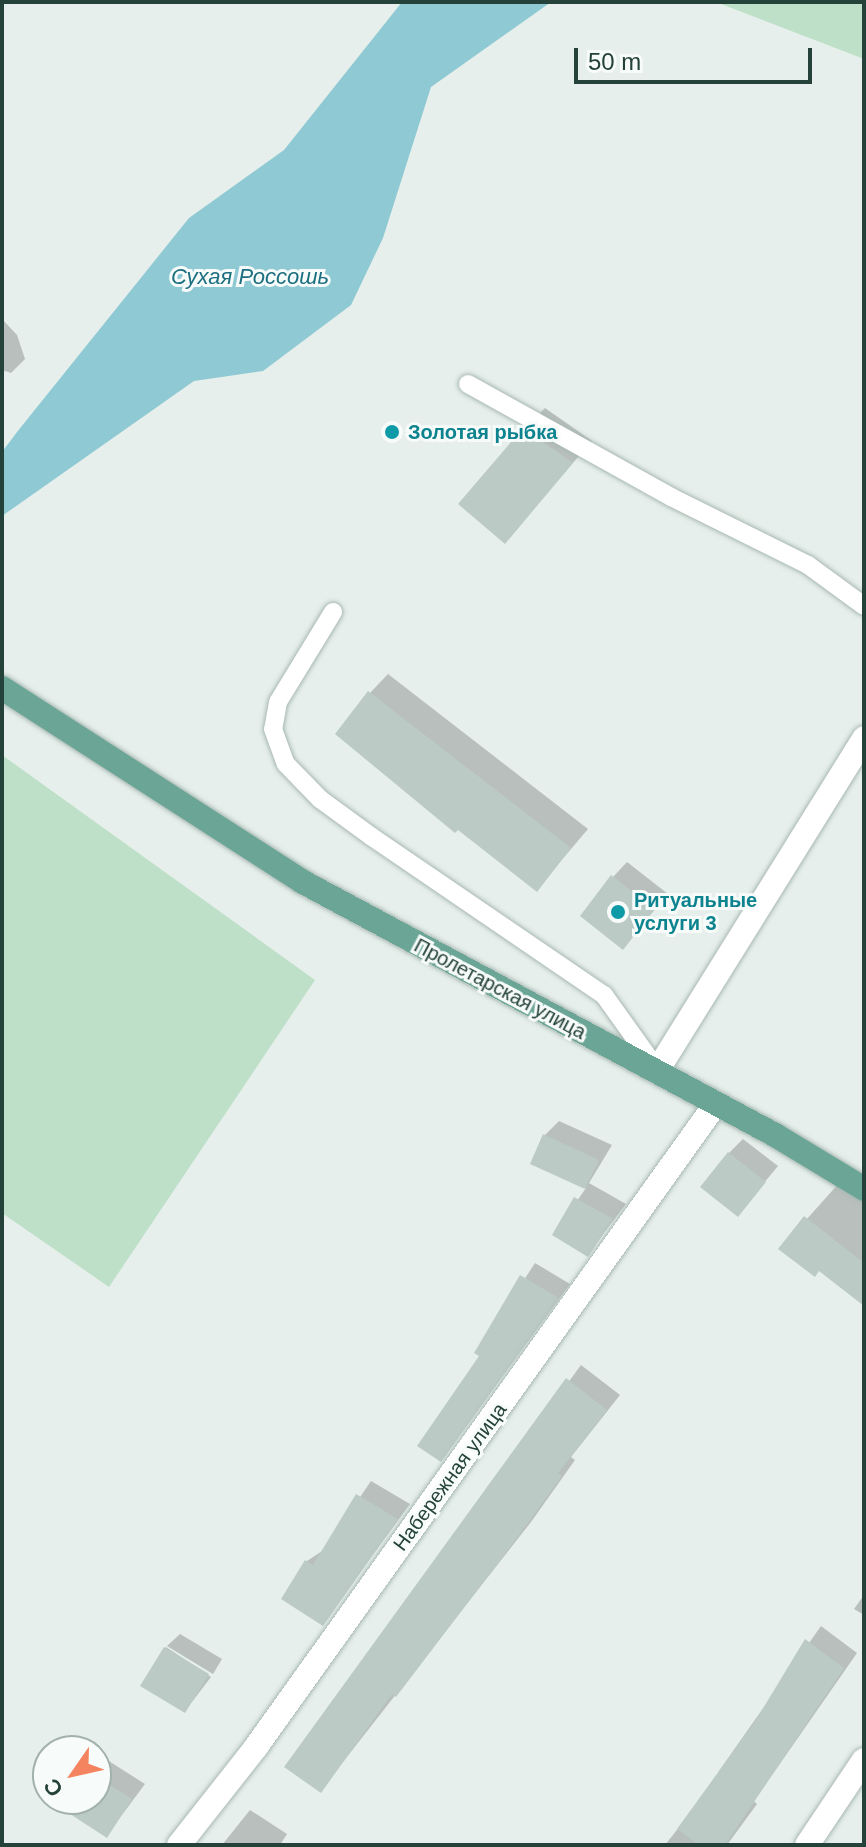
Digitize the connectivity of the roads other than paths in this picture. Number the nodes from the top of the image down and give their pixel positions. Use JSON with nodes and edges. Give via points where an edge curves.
{"nodes":[{"id":1,"x":468,"y":384,"type":"dead end"},
{"id":2,"x":864,"y":606,"type":"edge"},
{"id":3,"x":333,"y":612,"type":"dead end"},
{"id":4,"x":2,"y":688,"type":"edge"},
{"id":5,"x":864,"y":738,"type":"edge"},
{"id":6,"x":657,"y":1071,"type":"junction"},
{"id":7,"x":715,"y":1105,"type":"junction"},
{"id":8,"x":864,"y":1189,"type":"edge"},
{"id":9,"x":864,"y":1760,"type":"edge"},
{"id":10,"x":179,"y":1845,"type":"edge"},
{"id":11,"x":807,"y":1845,"type":"edge"}],
"edges":[{"from":1,"to":2,"type":"lane","via":[[671,497],[808,565]]},
{"from":3,"to":6,"type":"lane","via":[[278,702],[273,729],[286,764],[320,799],[372,837],[604,995]]},
{"from":4,"to":6,"type":"main road","name":"Пролетарская улица","via":[[303,882]]},
{"from":5,"to":6,"type":"street"},
{"from":6,"to":7,"type":"main road","name":"Пролетарская улица"},
{"from":7,"to":8,"type":"main road","name":"Пролетарская улица"},
{"from":7,"to":10,"type":"street","name":"Набережная улица","via":[[256,1747]]},
{"from":9,"to":11,"type":"street"}]}
